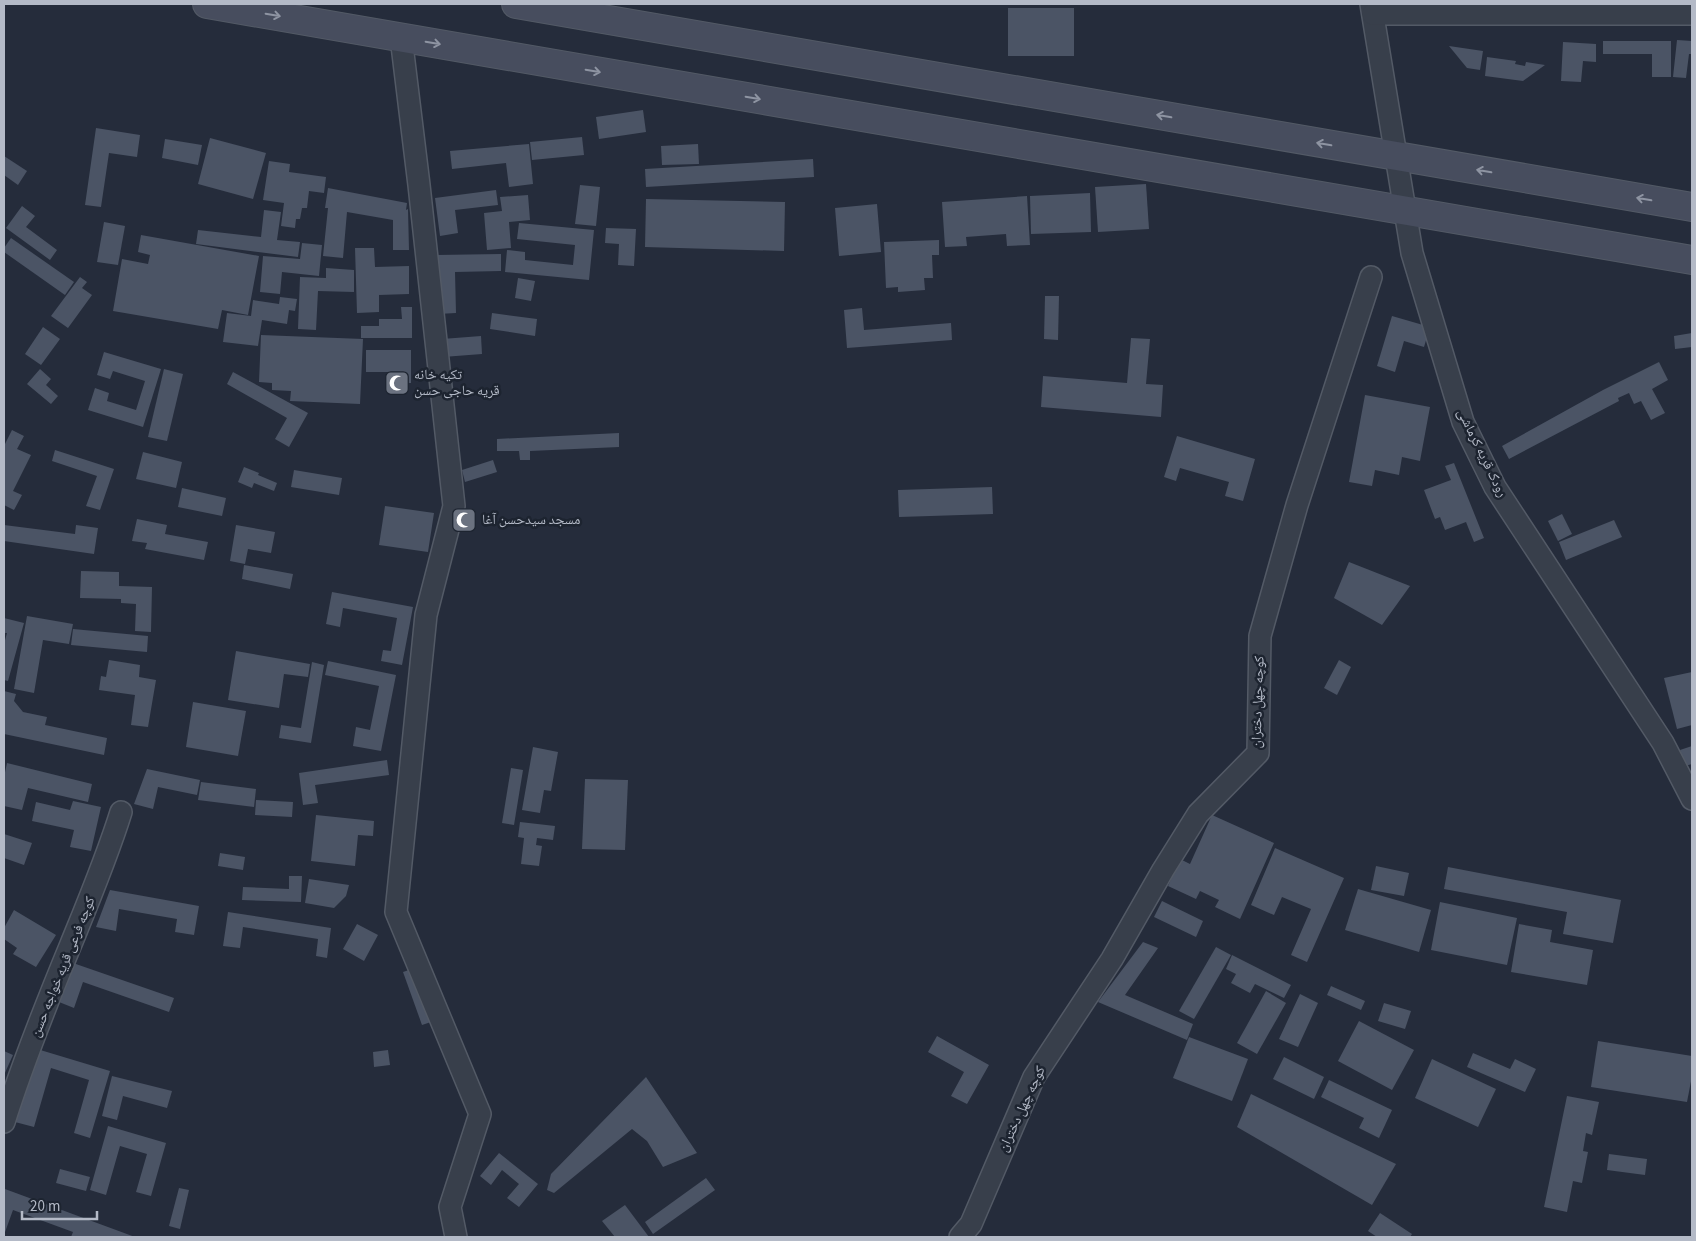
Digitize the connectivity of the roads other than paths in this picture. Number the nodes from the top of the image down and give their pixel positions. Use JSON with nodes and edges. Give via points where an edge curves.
{"nodes":[{"id":1,"x":207,"y":4,"type":"edge"},
{"id":2,"x":516,"y":4,"type":"edge"},
{"id":3,"x":1372,"y":9,"type":"edge"},
{"id":4,"x":1692,"y":14,"type":"edge"},
{"id":5,"x":401,"y":37,"type":"junction"},
{"id":6,"x":1396,"y":156,"type":"junction"},
{"id":7,"x":1692,"y":207,"type":"edge"},
{"id":8,"x":1405,"y":211,"type":"junction"},
{"id":9,"x":1692,"y":260,"type":"edge"},
{"id":10,"x":1371,"y":277,"type":"dead end"},
{"id":11,"x":1692,"y":799,"type":"edge"},
{"id":12,"x":121,"y":812,"type":"dead end"},
{"id":13,"x":4,"y":1122,"type":"edge"},
{"id":14,"x":456,"y":1237,"type":"edge"},
{"id":15,"x":960,"y":1237,"type":"edge"}],
"edges":[{"from":1,"to":5,"type":"street","one_way":true},
{"from":6,"to":2,"type":"street","one_way":true},
{"from":3,"to":4,"type":"street"},
{"from":3,"to":6,"type":"street","name":"رودک قریه کرماشی"},
{"from":5,"to":8,"type":"street","one_way":true},
{"from":5,"to":14,"type":"street","via":[[454,506],[426,615],[396,912],[480,1114],[450,1207]]},
{"from":7,"to":6,"type":"street","one_way":true},
{"from":6,"to":8,"type":"street","name":"رودک قریه کرماشی"},
{"from":8,"to":9,"type":"street"},
{"from":8,"to":11,"type":"street","name":"رودک قریه کرماشی","via":[[1412,253],[1463,422],[1495,487],[1663,744]]},
{"from":10,"to":15,"type":"street","name":"کوچه چهل دختران","via":[[1297,505],[1260,636],[1258,753],[1198,814],[1112,959],[1034,1077],[971,1224]]},
{"from":12,"to":13,"type":"street","name":"کوچه فرعی قریه خواجه حسن","via":[[108,854]]}]}
